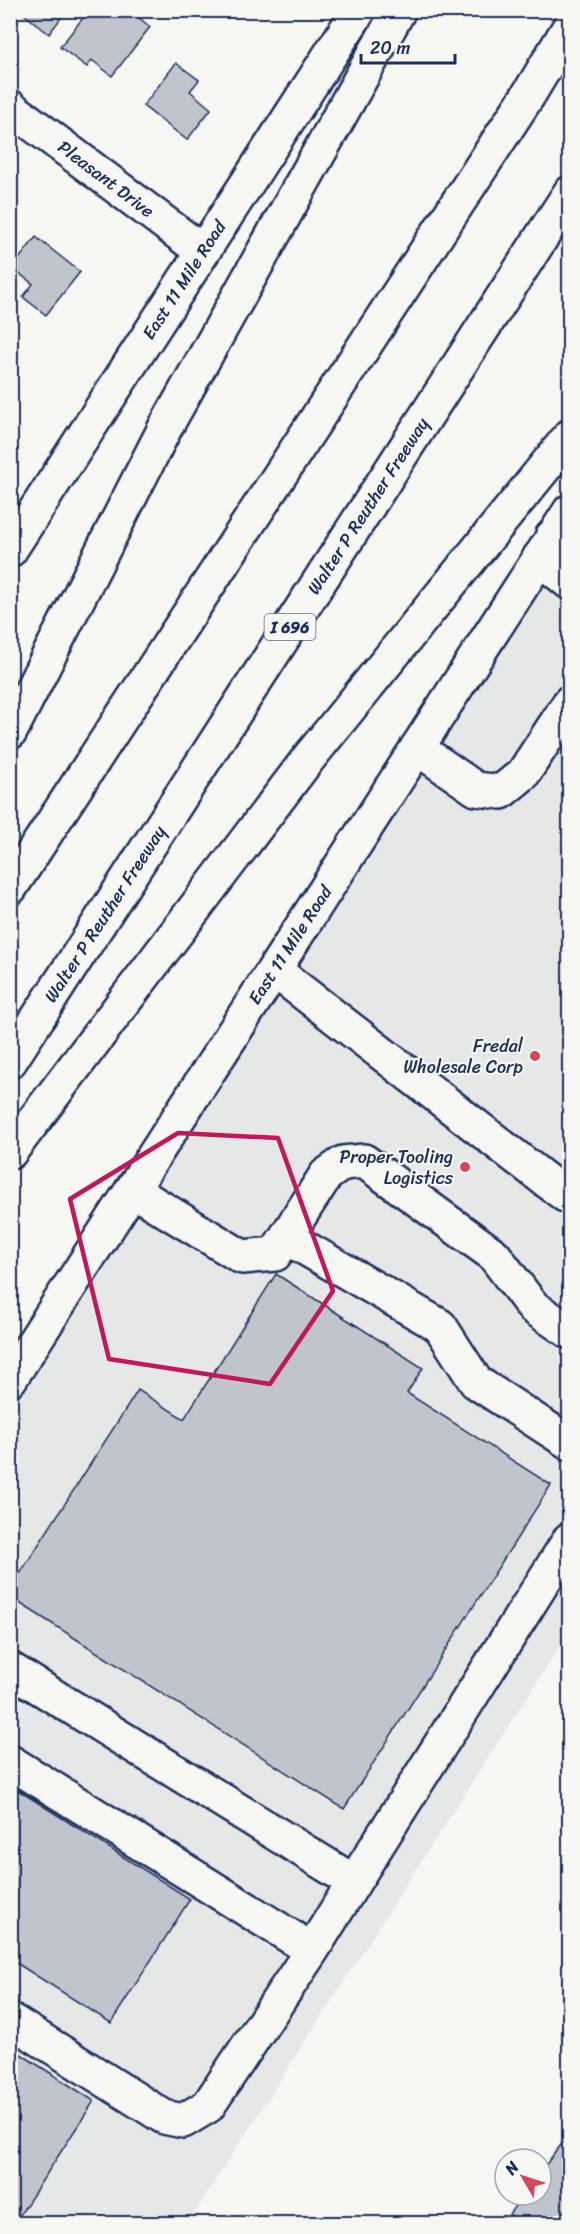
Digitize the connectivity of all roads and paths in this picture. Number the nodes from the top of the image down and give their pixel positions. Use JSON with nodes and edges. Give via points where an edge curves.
{"nodes":[{"id":1,"x":359,"y":10,"type":"edge"},
{"id":2,"x":399,"y":10,"type":"edge"},
{"id":3,"x":570,"y":26,"type":"edge"},
{"id":4,"x":10,"y":107,"type":"edge"},
{"id":5,"x":570,"y":193,"type":"edge"},
{"id":6,"x":202,"y":251,"type":"junction"},
{"id":7,"x":570,"y":436,"type":"edge"},
{"id":8,"x":558,"y":539,"type":"edge"},
{"id":9,"x":10,"y":550,"type":"edge"},
{"id":10,"x":570,"y":584,"type":"edge"},
{"id":11,"x":570,"y":702,"type":"edge"},
{"id":12,"x":10,"y":732,"type":"edge"},
{"id":13,"x":417,"y":748,"type":"junction"},
{"id":14,"x":10,"y":888,"type":"edge"},
{"id":15,"x":274,"y":970,"type":"junction"},
{"id":16,"x":10,"y":1061,"type":"edge"},
{"id":17,"x":10,"y":1152,"type":"edge"},
{"id":18,"x":132,"y":1190,"type":"junction"},
{"id":19,"x":565,"y":1195,"type":"dead end"},
{"id":20,"x":286,"y":1237,"type":"junction"},
{"id":21,"x":570,"y":1332,"type":"edge"},
{"id":22,"x":10,"y":1379,"type":"edge"},
{"id":23,"x":570,"y":1443,"type":"edge"},
{"id":24,"x":570,"y":1539,"type":"edge"},
{"id":25,"x":10,"y":1669,"type":"edge"},
{"id":26,"x":10,"y":1762,"type":"edge"},
{"id":27,"x":354,"y":1882,"type":"junction"},
{"id":28,"x":312,"y":1950,"type":"junction"},
{"id":29,"x":10,"y":2020,"type":"edge"}],
"edges":[{"from":1,"to":6,"type":"main road","name":"East 11 Mile Road"},
{"from":2,"to":12,"type":"main road","via":[[165,428]]},
{"from":3,"to":14,"type":"main road"},
{"from":4,"to":6,"type":"main road","name":"Pleasant Drive"},
{"from":5,"to":16,"type":"main road","name":"Walter P Reuther Freeway","number":"I 696"},
{"from":6,"to":9,"type":"main road","name":"East 11 Mile Road"},
{"from":7,"to":17,"type":"main road","via":[[308,759]]},
{"from":8,"to":10,"type":"main road"},
{"from":8,"to":13,"type":"main road","name":"East 11 Mile Road"},
{"from":11,"to":13,"type":"main road","via":[[523,774],[501,792],[476,789]]},
{"from":13,"to":15,"type":"main road","name":"East 11 Mile Road"},
{"from":15,"to":18,"type":"main road","name":"East 11 Mile Road"},
{"from":15,"to":19,"type":"main road"},
{"from":18,"to":20,"type":"main road","via":[[242,1257],[275,1254]]},
{"from":18,"to":22,"type":"main road","name":"East 11 Mile Road"},
{"from":20,"to":21,"type":"main road","via":[[326,1175],[343,1163],[364,1161],[495,1255],[532,1307]]},
{"from":20,"to":23,"type":"main road","via":[[440,1326],[476,1382]]},
{"from":24,"to":27,"type":"main road"},
{"from":25,"to":27,"type":"main road"},
{"from":26,"to":28,"type":"main road"},
{"from":27,"to":28,"type":"main road"},
{"from":28,"to":29,"type":"main road","via":[[208,2106],[183,2121],[164,2117]]}]}
